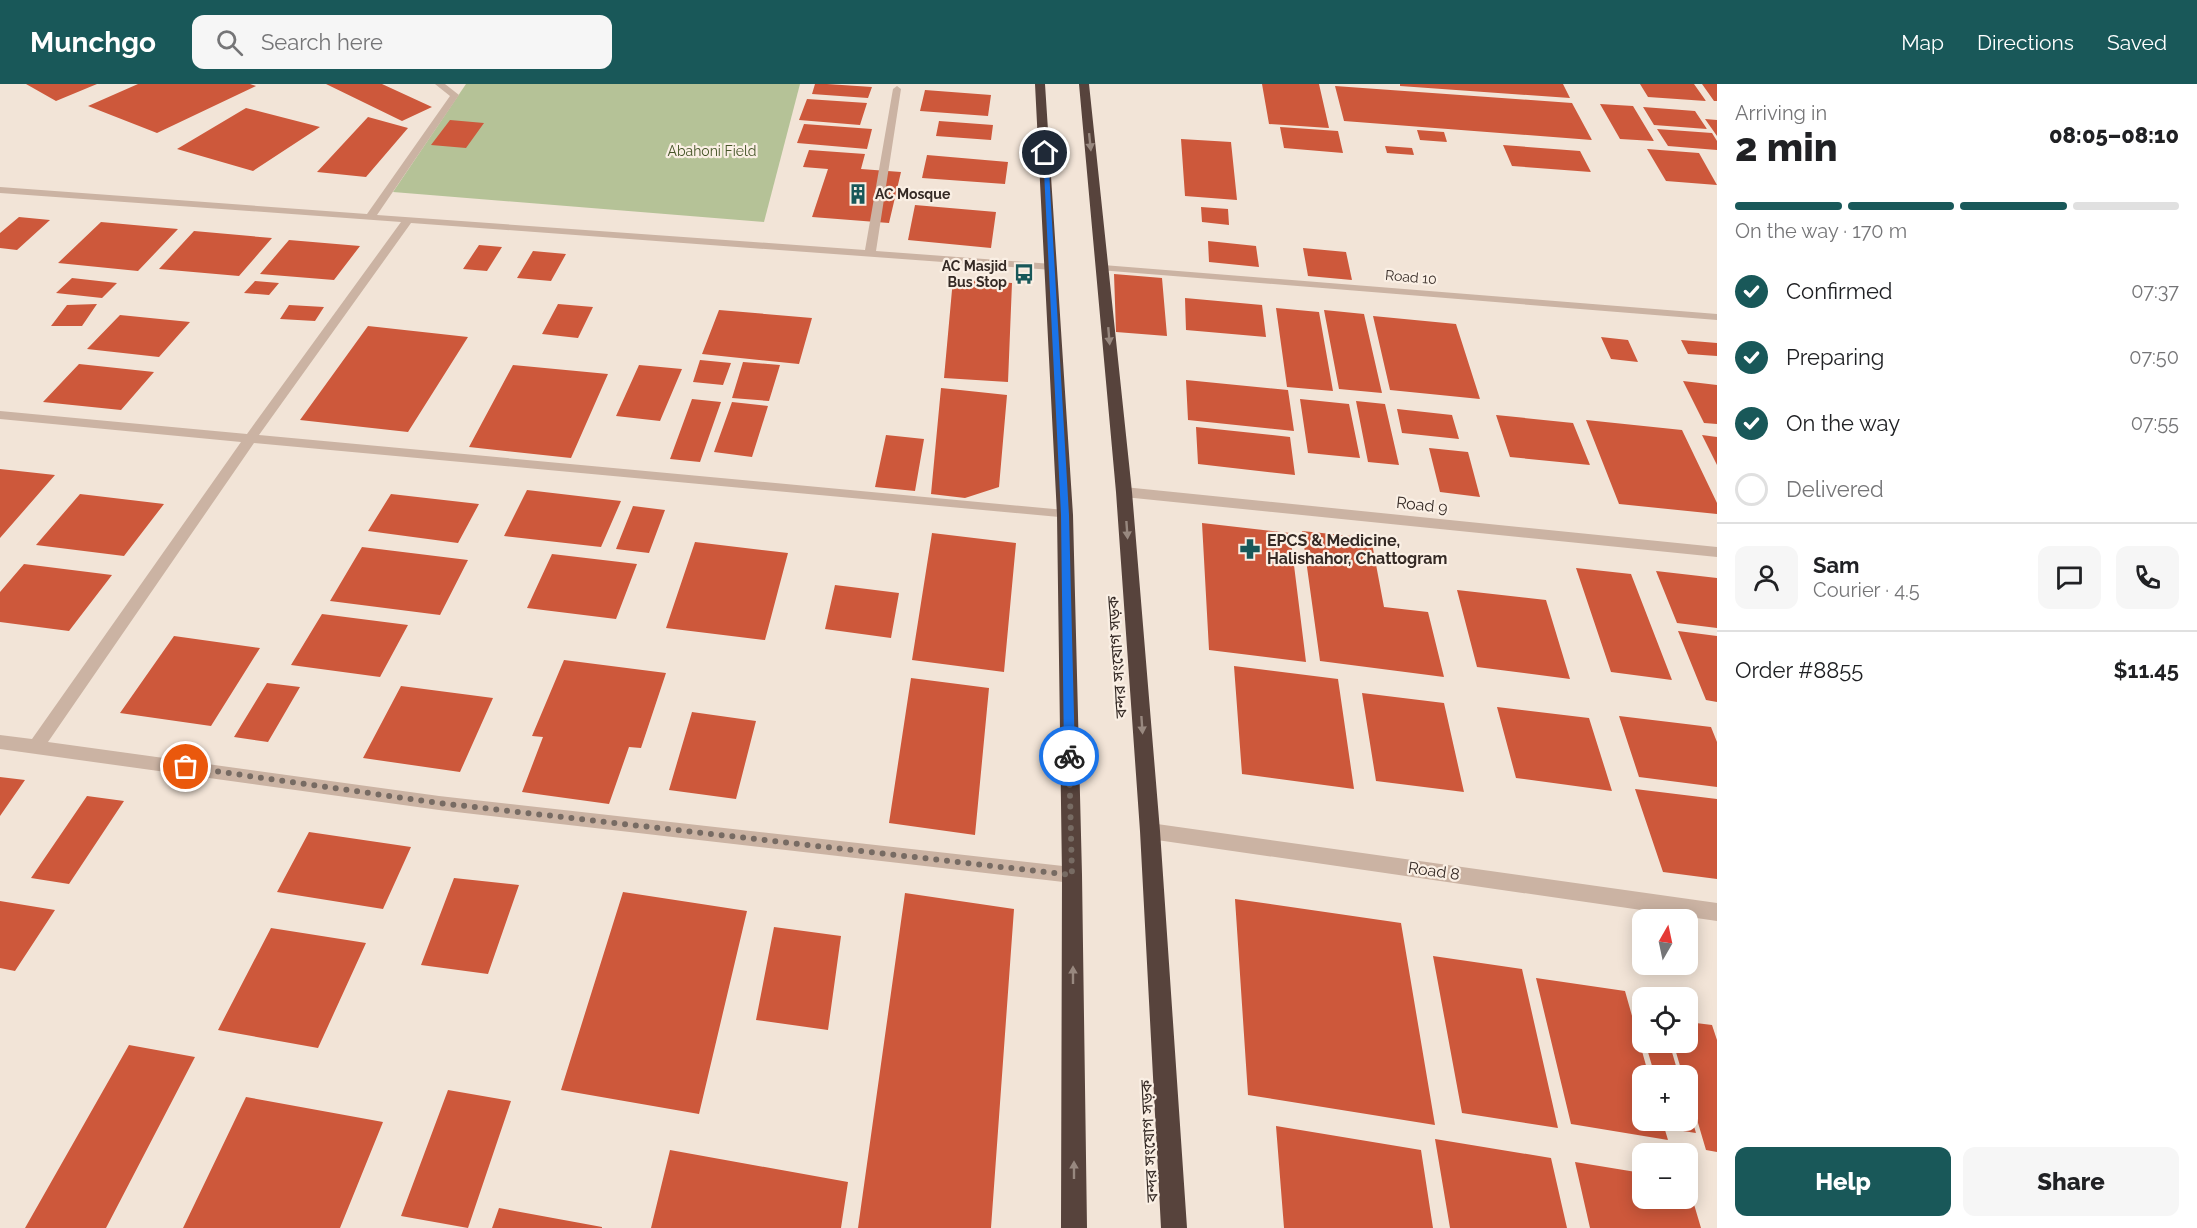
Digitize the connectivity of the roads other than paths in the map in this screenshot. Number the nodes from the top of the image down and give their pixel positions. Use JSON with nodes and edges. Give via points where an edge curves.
{"nodes":[{"id":1,"x":439,"y":84,"type":"edge"},
{"id":2,"x":1040,"y":84,"type":"edge"},
{"id":3,"x":1084,"y":84,"type":"edge"},
{"id":4,"x":897,"y":89,"type":"dead end"},
{"id":5,"x":0,"y":190,"type":"edge"},
{"id":6,"x":370,"y":217,"type":"junction"},
{"id":7,"x":408,"y":220,"type":"junction"},
{"id":8,"x":870,"y":254,"type":"junction"},
{"id":9,"x":1052,"y":267,"type":"junction"},
{"id":10,"x":1102,"y":268,"type":"junction"},
{"id":11,"x":1717,"y":317,"type":"edge"},
{"id":12,"x":0,"y":415,"type":"edge"},
{"id":13,"x":250,"y":439,"type":"junction"},
{"id":14,"x":1124,"y":492,"type":"junction"},
{"id":15,"x":1065,"y":515,"type":"junction"},
{"id":16,"x":1717,"y":552,"type":"edge"},
{"id":17,"x":0,"y":742,"type":"edge"},
{"id":18,"x":36,"y":746,"type":"junction"},
{"id":19,"x":1150,"y":831,"type":"junction"},
{"id":20,"x":1072,"y":875,"type":"junction"},
{"id":21,"x":1717,"y":912,"type":"edge"},
{"id":22,"x":1074,"y":1228,"type":"edge"},
{"id":23,"x":1174,"y":1228,"type":"edge"}],
"edges":[{"from":1,"to":6,"type":"street","via":[[455,95]]},
{"from":2,"to":9,"type":"highway"},
{"from":3,"to":10,"type":"highway","name":"বন্দর সংযোগ সড়ক","one_way":true},
{"from":4,"to":8,"type":"street"},
{"from":5,"to":6,"type":"street"},
{"from":6,"to":7,"type":"street"},
{"from":7,"to":8,"type":"street"},
{"from":7,"to":13,"type":"street"},
{"from":8,"to":9,"type":"street"},
{"from":9,"to":15,"type":"highway"},
{"from":10,"to":11,"type":"street","name":"Road 10"},
{"from":10,"to":14,"type":"highway","name":"বন্দর সংযোগ সড়ক","one_way":true},
{"from":12,"to":13,"type":"street"},
{"from":13,"to":15,"type":"street"},
{"from":13,"to":18,"type":"street"},
{"from":14,"to":16,"type":"street","name":"Road 9"},
{"from":14,"to":19,"type":"highway","name":"বন্দর সংযোগ সড়ক","one_way":true},
{"from":15,"to":20,"type":"highway"},
{"from":17,"to":18,"type":"street"},
{"from":18,"to":20,"type":"street","via":[[439,803]]},
{"from":19,"to":21,"type":"street","name":"Road 8"},
{"from":19,"to":23,"type":"highway","name":"বন্দর সংযোগ সড়ক"},
{"from":22,"to":20,"type":"highway","one_way":true}]}
